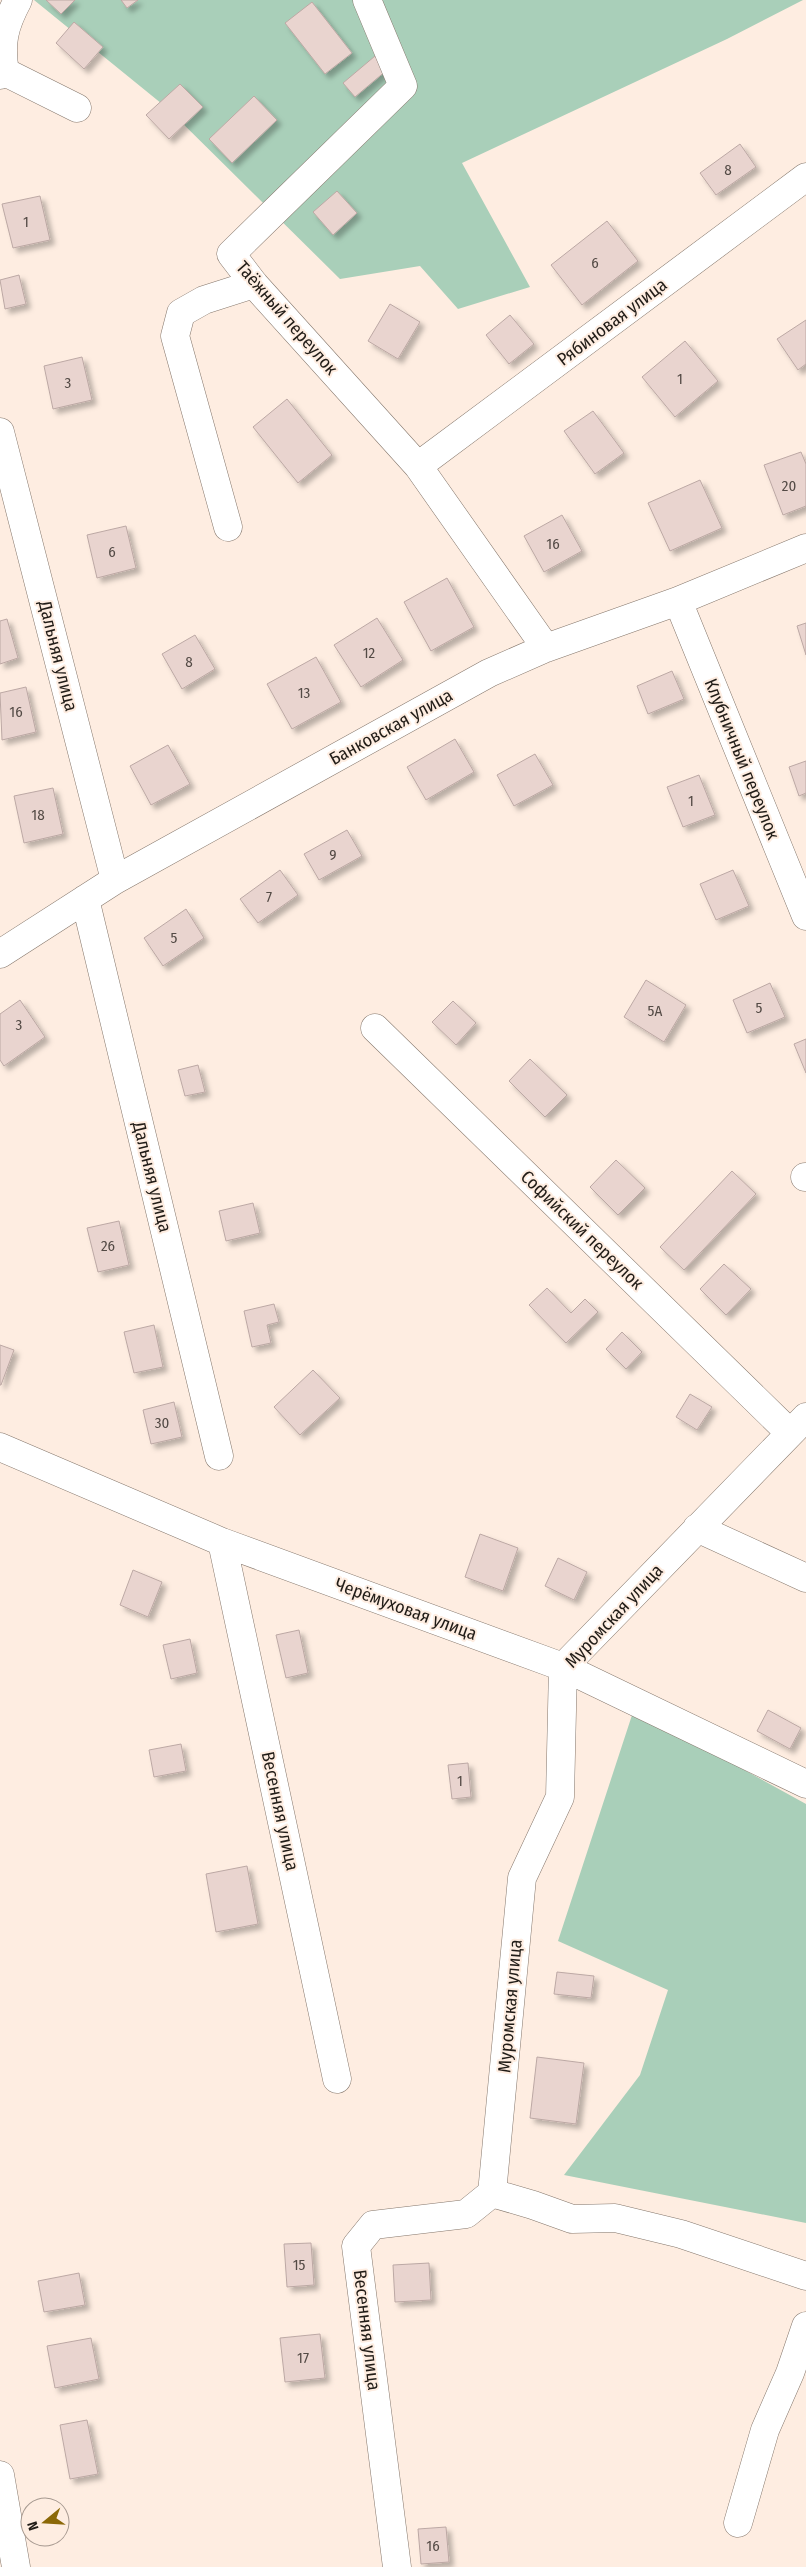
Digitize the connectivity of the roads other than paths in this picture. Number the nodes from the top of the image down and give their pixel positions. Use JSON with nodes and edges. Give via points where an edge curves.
{"nodes":[{"id":1,"x":18,"y":0,"type":"edge"},
{"id":2,"x":367,"y":0,"type":"edge"},
{"id":3,"x":2,"y":74,"type":"edge"},
{"id":4,"x":77,"y":108,"type":"dead end"},
{"id":5,"x":806,"y":177,"type":"edge"},
{"id":6,"x":254,"y":284,"type":"junction"},
{"id":7,"x":0,"y":432,"type":"edge"},
{"id":8,"x":418,"y":466,"type":"junction"},
{"id":9,"x":228,"y":527,"type":"dead end"},
{"id":10,"x":806,"y":548,"type":"edge"},
{"id":11,"x":678,"y":601,"type":"junction"},
{"id":12,"x":546,"y":648,"type":"junction"},
{"id":13,"x":115,"y":880,"type":"junction"},
{"id":14,"x":84,"y":899,"type":"junction"},
{"id":15,"x":806,"y":916,"type":"edge"},
{"id":16,"x":0,"y":954,"type":"edge"},
{"id":17,"x":375,"y":1028,"type":"dead end"},
{"id":18,"x":797,"y":1424,"type":"edge"},
{"id":19,"x":0,"y":1447,"type":"edge"},
{"id":20,"x":219,"y":1456,"type":"dead end"},
{"id":21,"x":697,"y":1528,"type":"junction"},
{"id":22,"x":222,"y":1542,"type":"junction"},
{"id":23,"x":806,"y":1578,"type":"edge"},
{"id":24,"x":563,"y":1667,"type":"junction"},
{"id":25,"x":806,"y":1784,"type":"edge"},
{"id":26,"x":337,"y":2079,"type":"dead end"},
{"id":27,"x":492,"y":2193,"type":"junction"},
{"id":28,"x":806,"y":2275,"type":"edge"},
{"id":29,"x":806,"y":2326,"type":"edge"},
{"id":30,"x":0,"y":2475,"type":"edge"},
{"id":31,"x":738,"y":2523,"type":"dead end"},
{"id":32,"x":16,"y":2567,"type":"edge"},
{"id":33,"x":398,"y":2567,"type":"edge"}],
"edges":[{"from":1,"to":3,"type":"street","via":[[5,24]]},
{"from":2,"to":6,"type":"street","name":"Таёжный переулок","via":[[404,86],[231,254]]},
{"from":3,"to":4,"type":"street"},
{"from":5,"to":8,"type":"street","name":"Рябиновая улица"},
{"from":6,"to":8,"type":"street","name":"Таёжный переулок"},
{"from":6,"to":9,"type":"street","via":[[204,300],[181,312],[175,336]]},
{"from":7,"to":13,"type":"street","name":"Дальняя улица"},
{"from":8,"to":12,"type":"street","name":"Таёжный переулок"},
{"from":10,"to":11,"type":"street","name":"Банковская улица"},
{"from":11,"to":12,"type":"street","name":"Банковская улица"},
{"from":11,"to":15,"type":"street","name":"Клубничный переулок"},
{"from":12,"to":13,"type":"street","name":"Банковская улица","via":[[489,673]]},
{"from":13,"to":14,"type":"street","name":"Банковская улица"},
{"from":14,"to":16,"type":"street","name":"Банковская улица"},
{"from":14,"to":20,"type":"street","name":"Дальняя улица"},
{"from":17,"to":18,"type":"street","name":"Софийский переулок"},
{"from":18,"to":21,"type":"street","name":"Муромская улица"},
{"from":19,"to":22,"type":"street","name":"Черёмуховая улица"},
{"from":21,"to":23,"type":"street"},
{"from":21,"to":24,"type":"street","name":"Муромская улица"},
{"from":22,"to":24,"type":"street","name":"Черёмуховая улица"},
{"from":22,"to":26,"type":"street","name":"Весенняя улица"},
{"from":24,"to":25,"type":"street","name":"Черёмуховая улица"},
{"from":24,"to":27,"type":"street","name":"Муромская улица","via":[[560,1797],[522,1878]]},
{"from":27,"to":28,"type":"street","via":[[572,2219],[615,2218],[681,2234]]},
{"from":27,"to":33,"type":"street","name":"Весенняя улица","via":[[466,2214],[373,2226],[356,2246]]},
{"from":29,"to":31,"type":"street","via":[[766,2430]]},
{"from":30,"to":32,"type":"street"}]}
